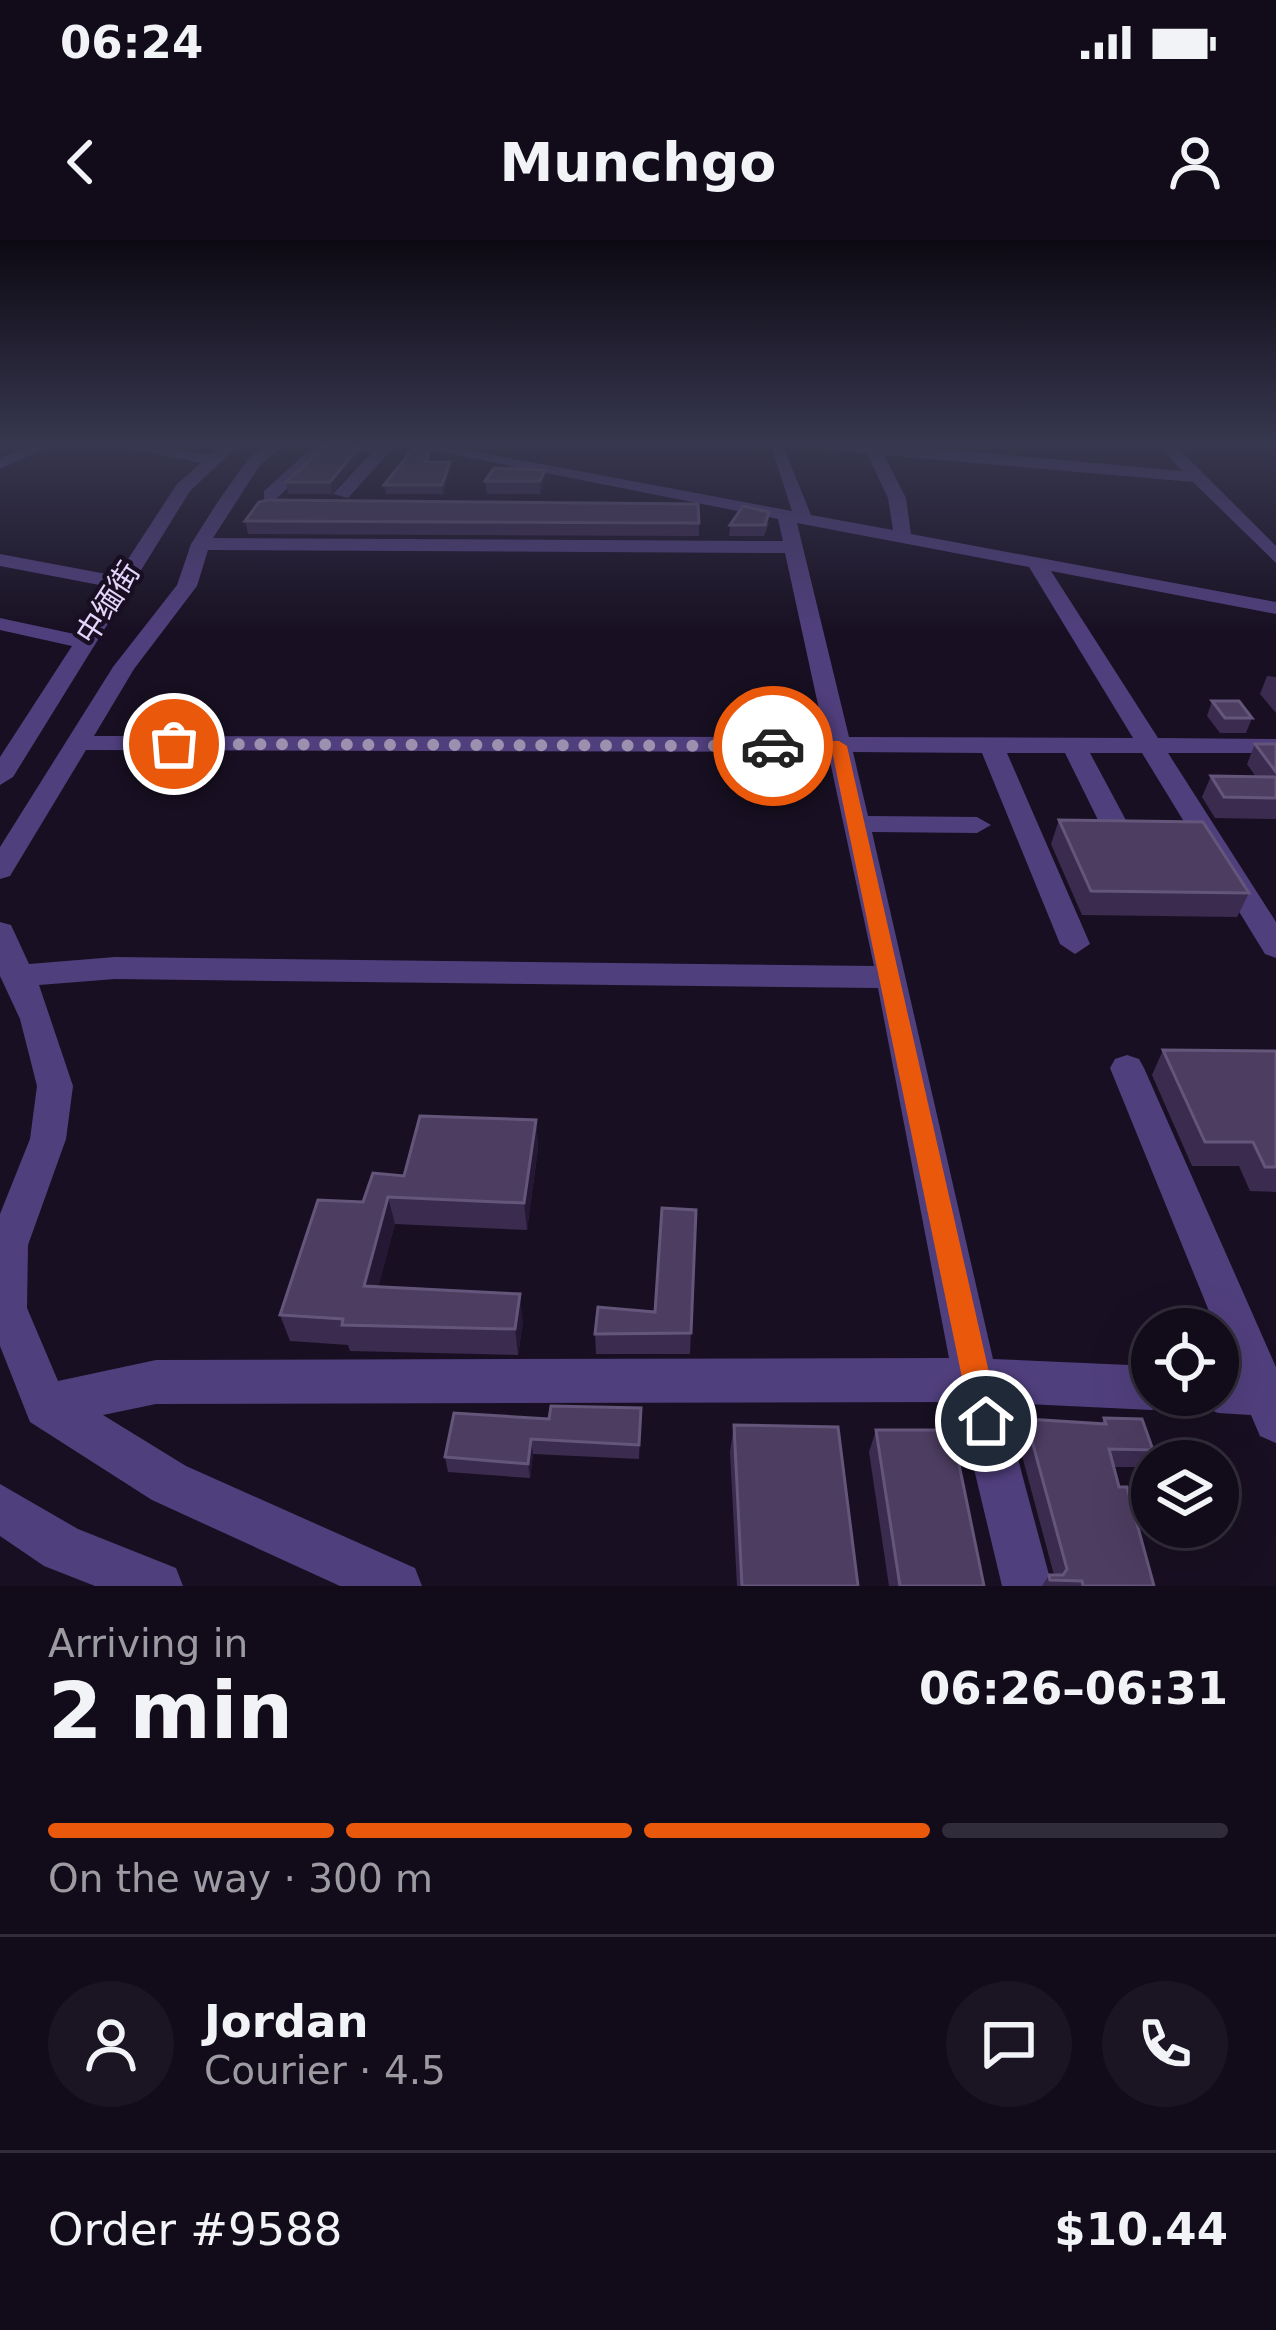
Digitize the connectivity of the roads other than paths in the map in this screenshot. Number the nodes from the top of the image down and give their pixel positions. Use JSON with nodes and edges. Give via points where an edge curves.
{"nodes":[{"id":1,"x":171,"y":506,"type":"edge"},
{"id":2,"x":224,"y":506,"type":"edge"},
{"id":3,"x":724,"y":506,"type":"edge"},
{"id":4,"x":788,"y":506,"type":"edge"},
{"id":5,"x":898,"y":506,"type":"edge"},
{"id":6,"x":1225,"y":506,"type":"edge"},
{"id":7,"x":1243,"y":506,"type":"edge"},
{"id":8,"x":793,"y":528,"type":"junction"},
{"id":9,"x":902,"y":538,"type":"junction"},
{"id":10,"x":1276,"y":538,"type":"edge"},
{"id":11,"x":200,"y":544,"type":"junction"},
{"id":12,"x":1276,"y":557,"type":"edge"},
{"id":13,"x":0,"y":560,"type":"edge"},
{"id":14,"x":1036,"y":563,"type":"junction"},
{"id":15,"x":121,"y":583,"type":"junction"},
{"id":16,"x":1276,"y":608,"type":"edge"},
{"id":17,"x":0,"y":624,"type":"edge"},
{"id":18,"x":83,"y":642,"type":"junction"},
{"id":19,"x":79,"y":743,"type":"junction"},
{"id":20,"x":839,"y":746,"type":"junction"},
{"id":21,"x":1276,"y":746,"type":"edge"},
{"id":22,"x":992,"y":747,"type":"junction"},
{"id":23,"x":1074,"y":747,"type":"junction"},
{"id":24,"x":1153,"y":747,"type":"junction"},
{"id":25,"x":0,"y":777,"type":"edge"},
{"id":26,"x":857,"y":824,"type":"junction"},
{"id":27,"x":1114,"y":824,"type":"edge"},
{"id":28,"x":977,"y":825,"type":"dead end"},
{"id":29,"x":0,"y":870,"type":"edge"},
{"id":30,"x":0,"y":932,"type":"edge"},
{"id":31,"x":1075,"y":944,"type":"dead end"},
{"id":32,"x":1276,"y":947,"type":"edge"},
{"id":33,"x":16,"y":976,"type":"junction"},
{"id":34,"x":892,"y":977,"type":"junction"},
{"id":35,"x":1126,"y":1068,"type":"dead end"},
{"id":36,"x":975,"y":1380,"type":"junction"},
{"id":37,"x":1131,"y":1387,"type":"edge"},
{"id":38,"x":1239,"y":1395,"type":"edge"},
{"id":39,"x":1272,"y":1402,"type":"edge"},
{"id":40,"x":46,"y":1406,"type":"junction"},
{"id":41,"x":0,"y":1508,"type":"edge"},
{"id":42,"x":158,"y":1586,"type":"edge"},
{"id":43,"x":397,"y":1586,"type":"edge"},
{"id":44,"x":1027,"y":1586,"type":"edge"}],
"edges":[{"from":1,"to":15,"type":"street","name":"中缅街"},
{"from":2,"to":11,"type":"street"},
{"from":3,"to":8,"type":"street"},
{"from":4,"to":8,"type":"street"},
{"from":5,"to":9,"type":"street"},
{"from":6,"to":12,"type":"street"},
{"from":7,"to":10,"type":"street"},
{"from":8,"to":9,"type":"street"},
{"from":8,"to":11,"type":"street"},
{"from":8,"to":20,"type":"street"},
{"from":9,"to":14,"type":"street"},
{"from":11,"to":19,"type":"street","via":[[187,586]]},
{"from":13,"to":15,"type":"street"},
{"from":14,"to":16,"type":"street"},
{"from":14,"to":24,"type":"street"},
{"from":15,"to":18,"type":"street","name":"中缅街"},
{"from":17,"to":18,"type":"street"},
{"from":18,"to":25,"type":"street","name":"中缅街"},
{"from":19,"to":20,"type":"street"},
{"from":19,"to":29,"type":"street"},
{"from":20,"to":22,"type":"street"},
{"from":20,"to":26,"type":"street"},
{"from":21,"to":24,"type":"street"},
{"from":22,"to":23,"type":"street"},
{"from":22,"to":31,"type":"street"},
{"from":23,"to":24,"type":"street"},
{"from":23,"to":27,"type":"street"},
{"from":24,"to":32,"type":"street"},
{"from":26,"to":28,"type":"street"},
{"from":26,"to":34,"type":"street"},
{"from":30,"to":33,"type":"street"},
{"from":33,"to":34,"type":"street","via":[[115,968]]},
{"from":33,"to":40,"type":"street","via":[[55,1086],[48,1139],[8,1245],[6,1308]]},
{"from":34,"to":36,"type":"street"},
{"from":35,"to":39,"type":"street"},
{"from":36,"to":37,"type":"street"},
{"from":36,"to":40,"type":"street","via":[[156,1382]]},
{"from":36,"to":44,"type":"street"},
{"from":38,"to":39,"type":"street"},
{"from":40,"to":43,"type":"street","via":[[169,1484]]},
{"from":41,"to":42,"type":"street","via":[[62,1548]]}]}
